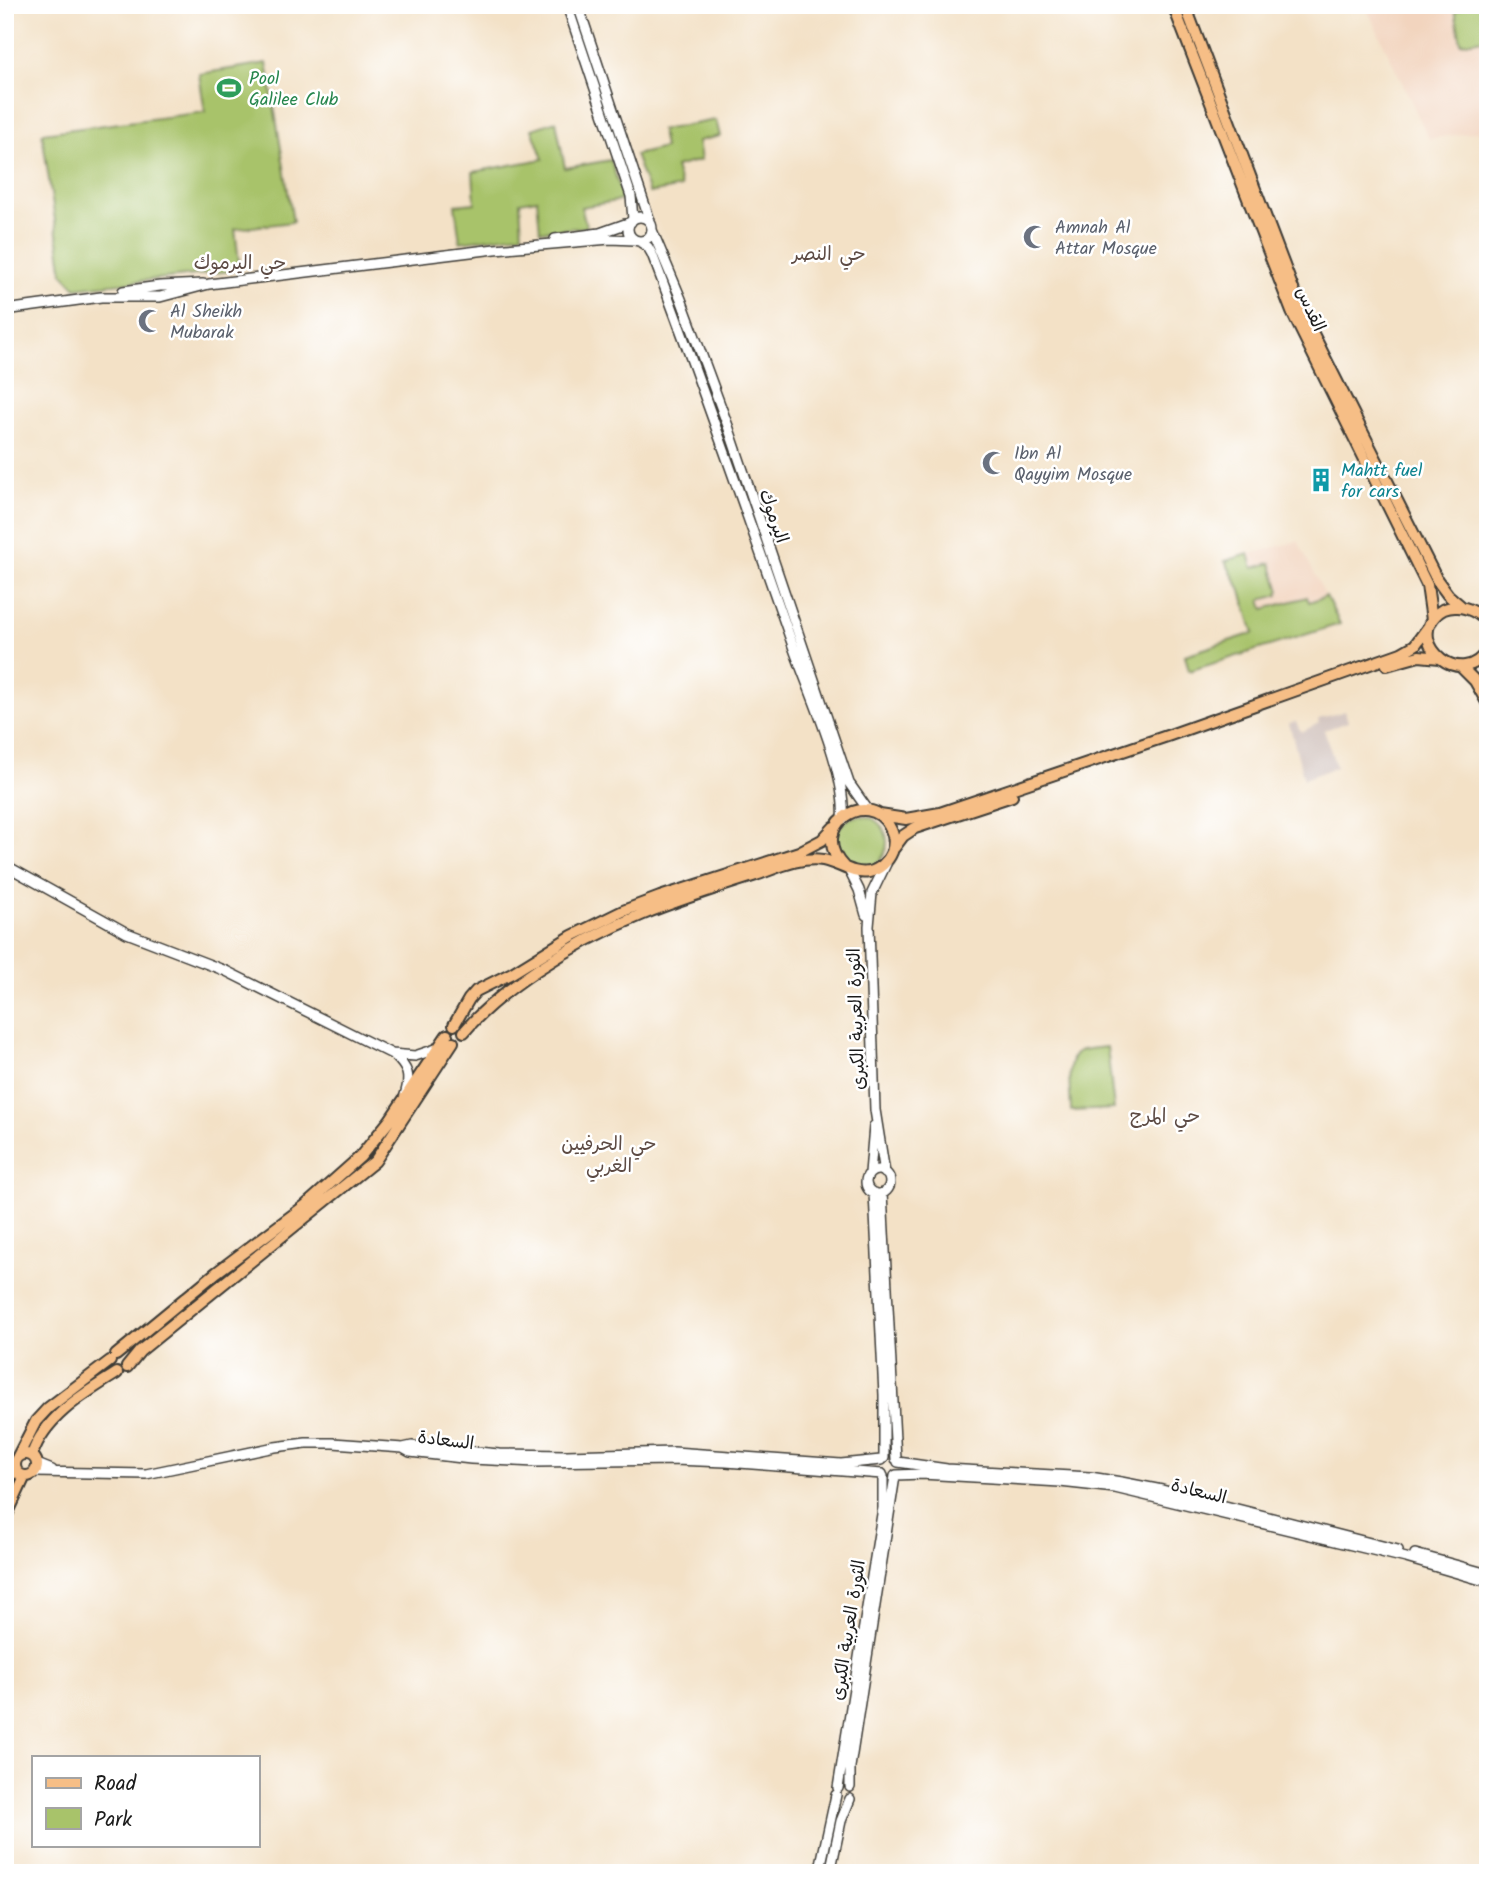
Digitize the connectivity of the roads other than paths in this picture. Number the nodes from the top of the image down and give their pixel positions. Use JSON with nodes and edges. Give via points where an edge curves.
{"nodes":[{"id":1,"x":567,"y":5,"type":"edge"},
{"id":2,"x":578,"y":5,"type":"edge"},
{"id":3,"x":1173,"y":5,"type":"edge"},
{"id":4,"x":1185,"y":5,"type":"edge"},
{"id":5,"x":632,"y":221,"type":"junction"},
{"id":6,"x":651,"y":225,"type":"junction"},
{"id":7,"x":637,"y":240,"type":"junction"},
{"id":8,"x":561,"y":241,"type":"junction"},
{"id":9,"x":5,"y":310,"type":"edge"},
{"id":10,"x":1462,"y":607,"type":"junction"},
{"id":11,"x":1486,"y":620,"type":"edge"},
{"id":12,"x":1430,"y":623,"type":"junction"},
{"id":13,"x":1487,"y":650,"type":"edge"},
{"id":14,"x":1440,"y":658,"type":"junction"},
{"id":15,"x":1461,"y":667,"type":"junction"},
{"id":16,"x":1488,"y":677,"type":"edge"},
{"id":17,"x":1488,"y":704,"type":"edge"},
{"id":18,"x":873,"y":812,"type":"junction"},
{"id":19,"x":839,"y":822,"type":"junction"},
{"id":20,"x":890,"y":855,"type":"junction"},
{"id":21,"x":5,"y":865,"type":"edge"},
{"id":22,"x":847,"y":869,"type":"junction"},
{"id":23,"x":869,"y":926,"type":"junction"},
{"id":24,"x":472,"y":995,"type":"junction"},
{"id":25,"x":484,"y":1012,"type":"junction"},
{"id":26,"x":454,"y":1025,"type":"junction"},
{"id":27,"x":464,"y":1032,"type":"junction"},
{"id":28,"x":450,"y":1038,"type":"junction"},
{"id":29,"x":436,"y":1049,"type":"junction"},
{"id":30,"x":392,"y":1054,"type":"junction"},
{"id":31,"x":404,"y":1097,"type":"junction"},
{"id":32,"x":875,"y":1110,"type":"junction"},
{"id":33,"x":885,"y":1172,"type":"junction"},
{"id":34,"x":870,"y":1173,"type":"junction"},
{"id":35,"x":878,"y":1193,"type":"junction"},
{"id":36,"x":113,"y":1358,"type":"junction"},
{"id":37,"x":122,"y":1370,"type":"junction"},
{"id":38,"x":403,"y":1448,"type":"junction"},
{"id":39,"x":882,"y":1459,"type":"junction"},
{"id":40,"x":897,"y":1461,"type":"junction"},
{"id":41,"x":15,"y":1464,"type":"junction"},
{"id":42,"x":33,"y":1467,"type":"junction"},
{"id":43,"x":882,"y":1475,"type":"junction"},
{"id":44,"x":895,"y":1476,"type":"junction"},
{"id":45,"x":1030,"y":1478,"type":"junction"},
{"id":46,"x":5,"y":1489,"type":"edge"},
{"id":47,"x":5,"y":1519,"type":"edge"},
{"id":48,"x":1488,"y":1574,"type":"edge"},
{"id":49,"x":1488,"y":1583,"type":"edge"},
{"id":50,"x":850,"y":1787,"type":"junction"},
{"id":51,"x":837,"y":1792,"type":"junction"},
{"id":52,"x":850,"y":1799,"type":"junction"},
{"id":53,"x":820,"y":1873,"type":"edge"},
{"id":54,"x":830,"y":1873,"type":"edge"}],
"edges":[{"from":1,"to":5,"type":"street","via":[[631,196]]},
{"from":2,"to":6,"type":"street","name":"اليرموك"},
{"from":3,"to":12,"type":"main road","name":"القدس","via":[[1286,299],[1426,585]]},
{"from":4,"to":10,"type":"main road","name":"القدس","via":[[1306,323],[1437,580]]},
{"from":5,"to":6,"type":"street","via":[[640,217]]},
{"from":5,"to":7,"type":"street","via":[[629,233]]},
{"from":5,"to":8,"type":"street"},
{"from":6,"to":7,"type":"street","via":[[649,237]]},
{"from":6,"to":18,"type":"street","name":"اليرموك","via":[[723,414],[849,783]]},
{"from":7,"to":8,"type":"street"},
{"from":7,"to":19,"type":"street","name":"اليرموك","via":[[652,254],[814,704],[842,791]]},
{"from":8,"to":9,"type":"street","via":[[209,285],[160,297],[101,297]]},
{"from":10,"to":11,"type":"main road"},
{"from":10,"to":12,"type":"main road","via":[[1445,609]]},
{"from":12,"to":14,"type":"main road","name":"القدس","via":[[1431,647]]},
{"from":12,"to":18,"type":"main road","via":[[1415,645],[1401,653],[1170,735],[940,813],[906,820]]},
{"from":13,"to":15,"type":"main road","via":[[1475,663]]},
{"from":13,"to":16,"type":"main road"},
{"from":14,"to":15,"type":"main road"},
{"from":14,"to":20,"type":"main road","via":[[1419,656],[1384,666],[920,826],[903,836]]},
{"from":15,"to":17,"type":"main road"},
{"from":18,"to":19,"type":"main road","via":[[848,813]]},
{"from":18,"to":20,"type":"main road","via":[[892,830]]},
{"from":19,"to":22,"type":"main road","via":[[831,836],[832,848]]},
{"from":19,"to":24,"type":"main road","via":[[822,840],[799,852],[623,911]]},
{"from":20,"to":22,"type":"main road","via":[[872,872]]},
{"from":20,"to":23,"type":"street","name":"الثورة العربية الكبرى","via":[[872,893]]},
{"from":21,"to":30,"type":"street","via":[[127,933],[237,976]]},
{"from":22,"to":23,"type":"street","name":"الثورة العربية الكبرى","via":[[859,890]]},
{"from":22,"to":25,"type":"main road","via":[[820,859],[803,860],[656,907],[579,944],[520,981]]},
{"from":23,"to":32,"type":"street","name":"الثورة العربية الكبرى"},
{"from":24,"to":25,"type":"main road","via":[[471,1007]]},
{"from":24,"to":25,"type":"main road","via":[[486,997]]},
{"from":24,"to":26,"type":"main road"},
{"from":25,"to":27,"type":"main road"},
{"from":26,"to":27,"type":"main road"},
{"from":26,"to":28,"type":"main road","via":[[447,1030]]},
{"from":27,"to":28,"type":"main road","via":[[460,1040]]},
{"from":28,"to":29,"type":"main road"},
{"from":28,"to":37,"type":"main road","via":[[375,1161]]},
{"from":29,"to":30,"type":"street","via":[[415,1056]]},
{"from":29,"to":31,"type":"main road"},
{"from":30,"to":31,"type":"street","via":[[408,1073]]},
{"from":31,"to":36,"type":"main road","via":[[369,1148],[334,1180]]},
{"from":32,"to":33,"type":"street","name":"الثورة العربية الكبرى"},
{"from":32,"to":34,"type":"street","name":"الثورة العربية الكبرى"},
{"from":33,"to":34,"type":"street"},
{"from":33,"to":35,"type":"street","via":[[889,1183]]},
{"from":34,"to":35,"type":"street","via":[[866,1184]]},
{"from":35,"to":39,"type":"street"},
{"from":35,"to":40,"type":"street"},
{"from":36,"to":37,"type":"main road","via":[[124,1357]]},
{"from":36,"to":41,"type":"main road","via":[[42,1415]]},
{"from":37,"to":42,"type":"main road","via":[[92,1388],[48,1426],[35,1445]]},
{"from":38,"to":39,"type":"street","name":"السعادة","via":[[513,1454],[674,1452],[841,1464]]},
{"from":38,"to":42,"type":"street","via":[[306,1443],[146,1474],[57,1472]]},
{"from":38,"to":43,"type":"street","name":"السعادة","via":[[487,1460],[674,1460]]},
{"from":39,"to":40,"type":"street"},
{"from":39,"to":43,"type":"street"},
{"from":40,"to":44,"type":"street"},
{"from":40,"to":45,"type":"street","name":"السعادة"},
{"from":41,"to":42,"type":"main road","via":[[19,1474]]},
{"from":41,"to":42,"type":"main road","via":[[21,1455]]},
{"from":41,"to":46,"type":"main road"},
{"from":42,"to":47,"type":"main road"},
{"from":43,"to":44,"type":"street"},
{"from":43,"to":51,"type":"street","name":"الثورة العربية الكبرى","via":[[883,1508]]},
{"from":44,"to":45,"type":"street","name":"السعادة"},
{"from":44,"to":50,"type":"street","name":"الثورة العربية الكبرى"},
{"from":45,"to":48,"type":"street","name":"السعادة","via":[[1105,1479],[1163,1490]]},
{"from":45,"to":49,"type":"street","name":"السعادة","via":[[1160,1498],[1406,1558]]},
{"from":50,"to":51,"type":"street","via":[[843,1785]]},
{"from":50,"to":52,"type":"street"},
{"from":51,"to":52,"type":"street","via":[[842,1801]]},
{"from":51,"to":53,"type":"street","name":"الثورة العربية الكبرى"},
{"from":52,"to":54,"type":"street"}]}
